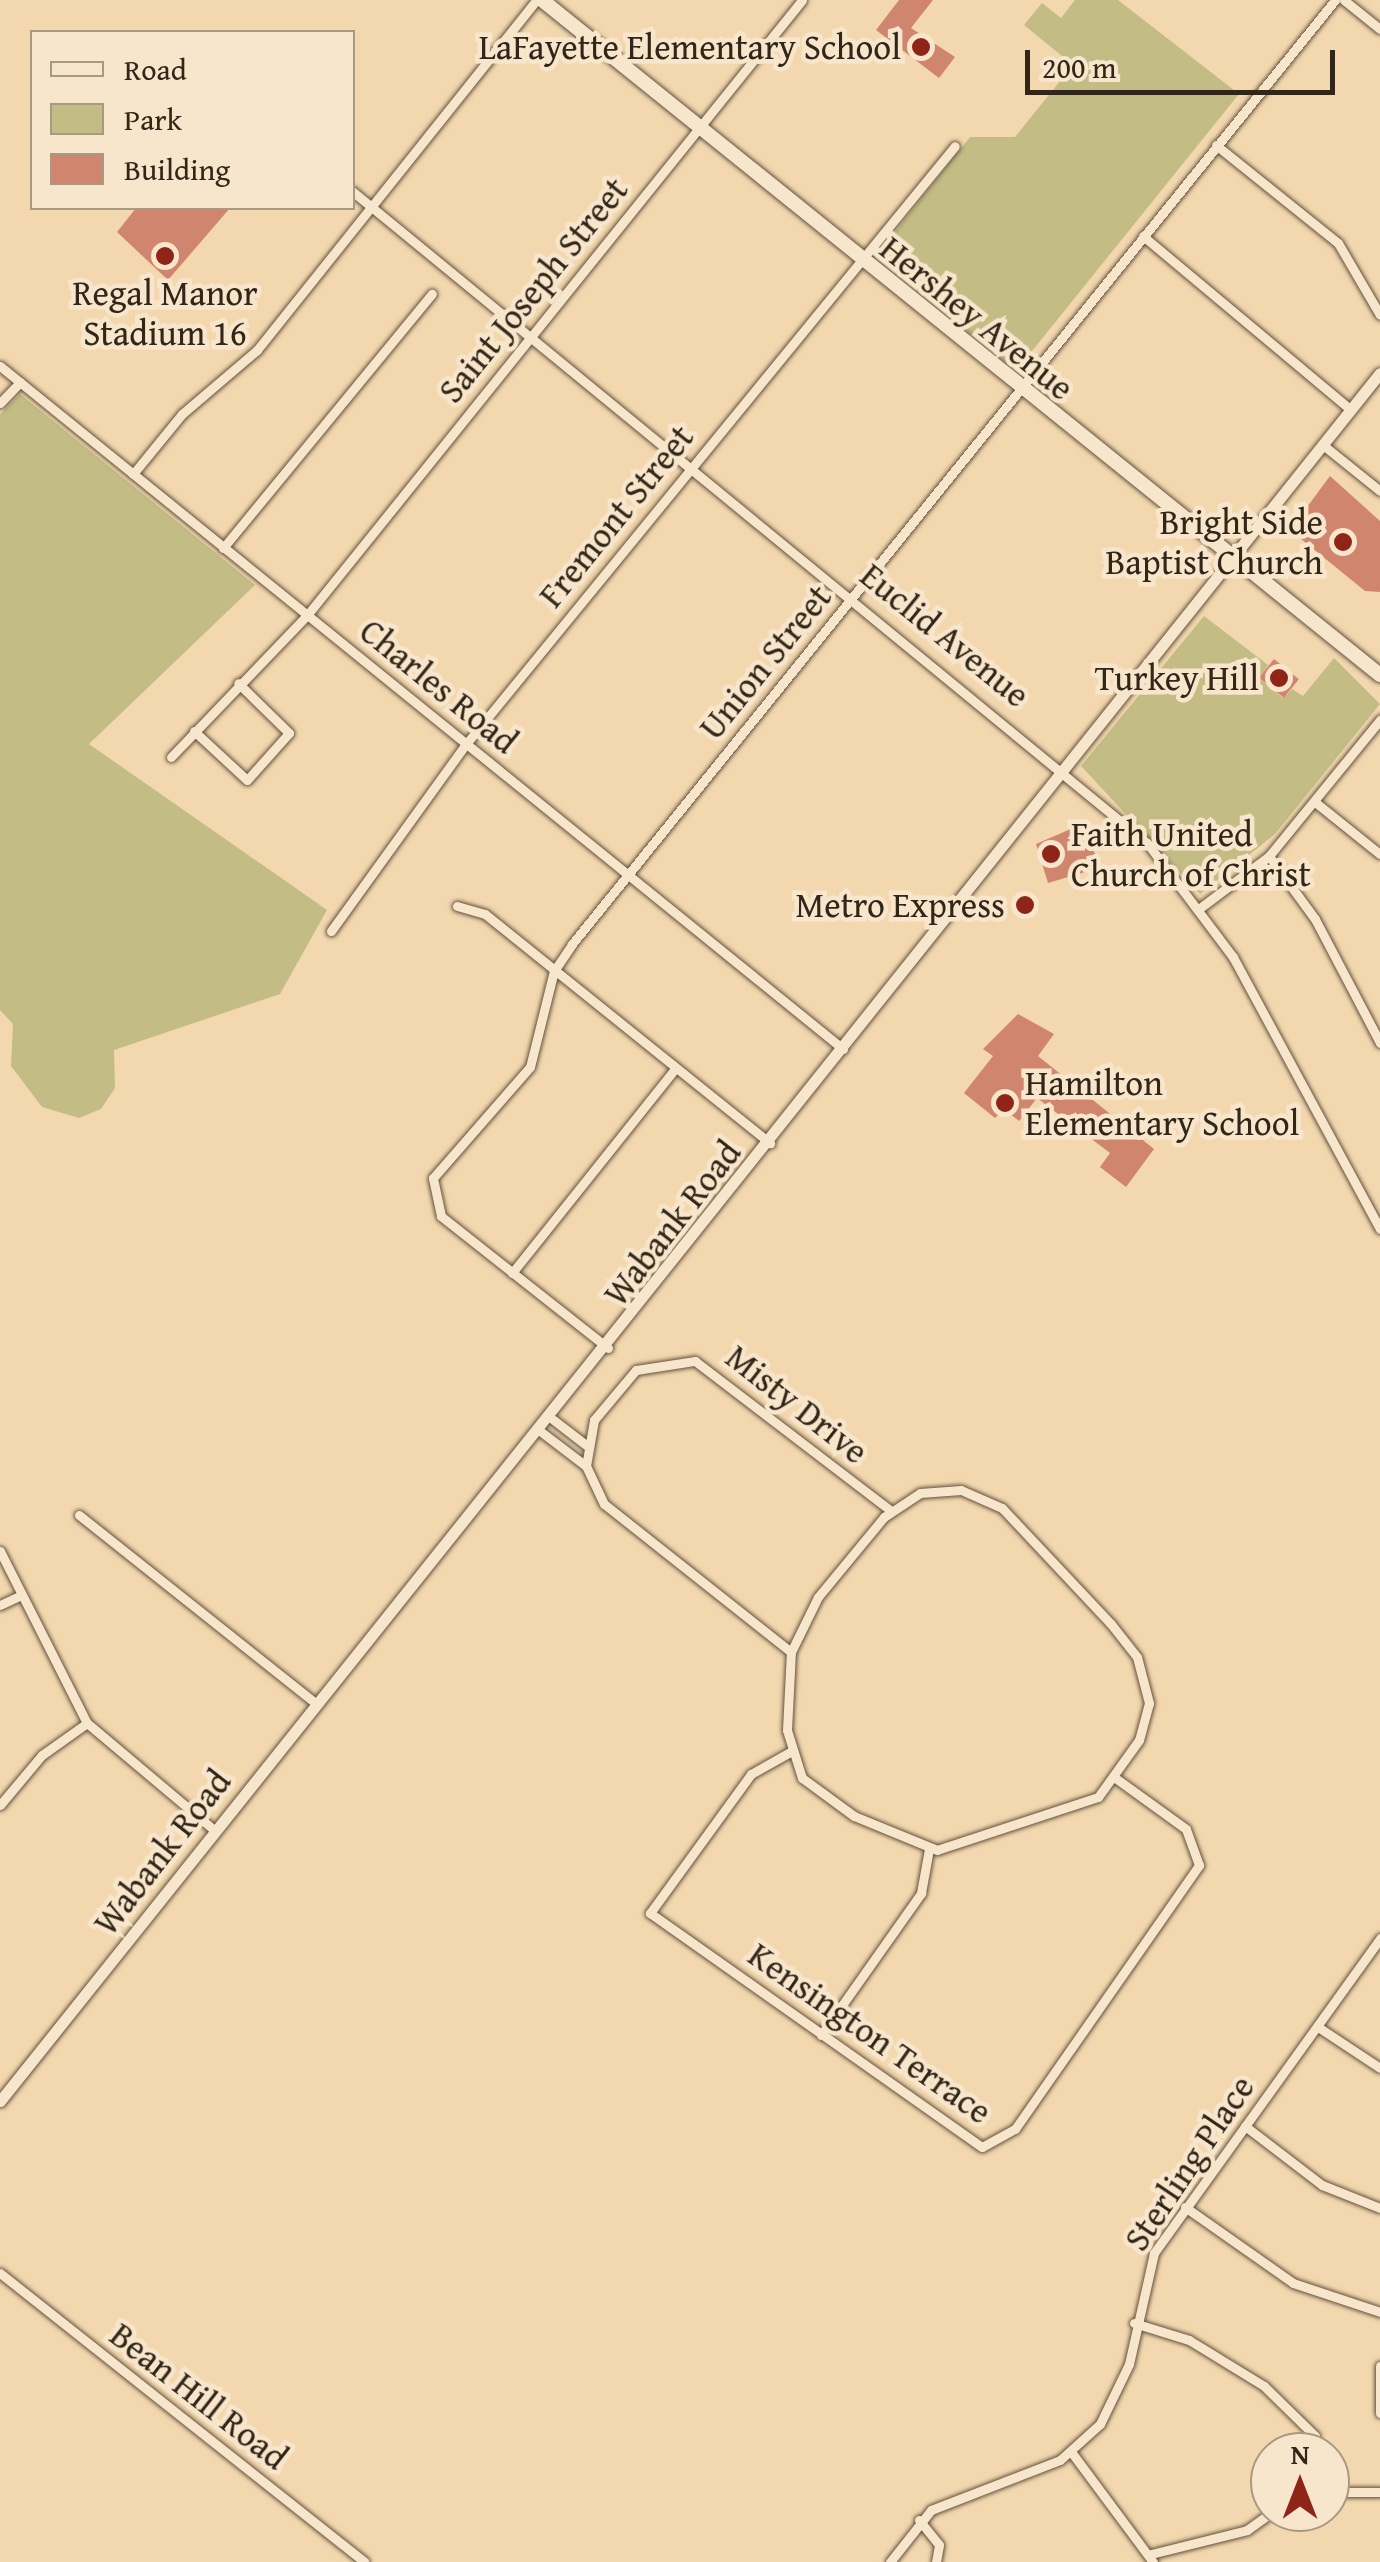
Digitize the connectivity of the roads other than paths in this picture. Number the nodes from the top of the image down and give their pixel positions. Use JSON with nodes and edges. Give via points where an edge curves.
{"nodes":[{"id":1,"x":539,"y":0,"type":"edge"},
{"id":2,"x":802,"y":0,"type":"edge"},
{"id":3,"x":1335,"y":0,"type":"edge"},
{"id":4,"x":1344,"y":0,"type":"edge"},
{"id":5,"x":1380,"y":29,"type":"edge"},
{"id":6,"x":698,"y":130,"type":"junction"},
{"id":7,"x":1216,"y":145,"type":"junction"},
{"id":8,"x":955,"y":146,"type":"dead end"},
{"id":9,"x":355,"y":193,"type":"edge"},
{"id":10,"x":371,"y":206,"type":"junction"},
{"id":11,"x":1143,"y":236,"type":"junction"},
{"id":12,"x":858,"y":261,"type":"junction"},
{"id":13,"x":432,"y":294,"type":"dead end"},
{"id":14,"x":1380,"y":315,"type":"edge"},
{"id":15,"x":531,"y":336,"type":"junction"},
{"id":16,"x":0,"y":366,"type":"edge"},
{"id":17,"x":1380,"y":373,"type":"edge"},
{"id":18,"x":20,"y":382,"type":"junction"},
{"id":19,"x":1017,"y":389,"type":"junction"},
{"id":20,"x":0,"y":403,"type":"edge"},
{"id":21,"x":1351,"y":410,"type":"junction"},
{"id":22,"x":1324,"y":445,"type":"junction"},
{"id":23,"x":692,"y":466,"type":"junction"},
{"id":24,"x":133,"y":474,"type":"junction"},
{"id":25,"x":1380,"y":491,"type":"edge"},
{"id":26,"x":223,"y":548,"type":"junction"},
{"id":27,"x":1231,"y":561,"type":"junction"},
{"id":28,"x":853,"y":596,"type":"junction"},
{"id":29,"x":308,"y":614,"type":"junction"},
{"id":30,"x":1380,"y":676,"type":"edge"},
{"id":31,"x":238,"y":683,"type":"junction"},
{"id":32,"x":1380,"y":720,"type":"edge"},
{"id":33,"x":194,"y":731,"type":"junction"},
{"id":34,"x":466,"y":744,"type":"junction"},
{"id":35,"x":171,"y":757,"type":"dead end"},
{"id":36,"x":1067,"y":768,"type":"junction"},
{"id":37,"x":1315,"y":802,"type":"junction"},
{"id":38,"x":1380,"y":854,"type":"edge"},
{"id":39,"x":1269,"y":856,"type":"junction"},
{"id":40,"x":628,"y":875,"type":"junction"},
{"id":41,"x":457,"y":906,"type":"dead end"},
{"id":42,"x":1200,"y":908,"type":"junction"},
{"id":43,"x":331,"y":931,"type":"dead end"},
{"id":44,"x":554,"y":971,"type":"junction"},
{"id":45,"x":1380,"y":1043,"type":"edge"},
{"id":46,"x":843,"y":1049,"type":"junction"},
{"id":47,"x":675,"y":1068,"type":"junction"},
{"id":48,"x":770,"y":1143,"type":"junction"},
{"id":49,"x":1380,"y":1229,"type":"edge"},
{"id":50,"x":512,"y":1273,"type":"junction"},
{"id":51,"x":608,"y":1348,"type":"junction"},
{"id":52,"x":551,"y":1418,"type":"junction"},
{"id":53,"x":540,"y":1431,"type":"junction"},
{"id":54,"x":586,"y":1445,"type":"junction"},
{"id":55,"x":586,"y":1466,"type":"junction"},
{"id":56,"x":891,"y":1512,"type":"junction"},
{"id":57,"x":79,"y":1515,"type":"dead end"},
{"id":58,"x":0,"y":1551,"type":"edge"},
{"id":59,"x":22,"y":1595,"type":"junction"},
{"id":60,"x":0,"y":1605,"type":"edge"},
{"id":61,"x":791,"y":1652,"type":"junction"},
{"id":62,"x":317,"y":1704,"type":"junction"},
{"id":63,"x":87,"y":1723,"type":"junction"},
{"id":64,"x":790,"y":1752,"type":"junction"},
{"id":65,"x":1114,"y":1778,"type":"junction"},
{"id":66,"x":0,"y":1805,"type":"edge"},
{"id":67,"x":214,"y":1830,"type":"junction"},
{"id":68,"x":928,"y":1849,"type":"junction"},
{"id":69,"x":1380,"y":1938,"type":"edge"},
{"id":70,"x":1318,"y":2027,"type":"junction"},
{"id":71,"x":820,"y":2035,"type":"junction"},
{"id":72,"x":1380,"y":2068,"type":"edge"},
{"id":73,"x":0,"y":2101,"type":"edge"},
{"id":74,"x":1245,"y":2126,"type":"junction"},
{"id":75,"x":1185,"y":2207,"type":"junction"},
{"id":76,"x":1380,"y":2208,"type":"edge"},
{"id":77,"x":0,"y":2273,"type":"edge"},
{"id":78,"x":1380,"y":2312,"type":"edge"},
{"id":79,"x":1134,"y":2323,"type":"junction"},
{"id":80,"x":1380,"y":2366,"type":"edge"},
{"id":81,"x":1380,"y":2412,"type":"edge"},
{"id":82,"x":1311,"y":2432,"type":"edge"},
{"id":83,"x":1072,"y":2453,"type":"junction"},
{"id":84,"x":1350,"y":2492,"type":"edge"},
{"id":85,"x":1380,"y":2492,"type":"edge"},
{"id":86,"x":919,"y":2520,"type":"junction"},
{"id":87,"x":1250,"y":2527,"type":"edge"},
{"id":88,"x":1152,"y":2558,"type":"edge"},
{"id":89,"x":364,"y":2562,"type":"edge"},
{"id":90,"x":890,"y":2562,"type":"edge"},
{"id":91,"x":936,"y":2562,"type":"edge"}],
"edges":[{"from":1,"to":6,"type":"main road","name":"Hershey Avenue"},
{"from":1,"to":10,"type":"street"},
{"from":2,"to":6,"type":"street","name":"Saint Joseph Street"},
{"from":3,"to":7,"type":"street","name":"Union Street"},
{"from":4,"to":5,"type":"street"},
{"from":6,"to":12,"type":"main road","name":"Hershey Avenue"},
{"from":6,"to":15,"type":"street","name":"Saint Joseph Street"},
{"from":7,"to":11,"type":"street","name":"Union Street"},
{"from":7,"to":14,"type":"street","via":[[1338,242]]},
{"from":8,"to":12,"type":"street","name":"Fremont Street"},
{"from":9,"to":10,"type":"street","name":"Euclid Avenue"},
{"from":10,"to":15,"type":"street","name":"Euclid Avenue"},
{"from":10,"to":24,"type":"street","via":[[257,350],[182,414]]},
{"from":11,"to":19,"type":"street","name":"Union Street"},
{"from":11,"to":21,"type":"street"},
{"from":12,"to":19,"type":"main road","name":"Hershey Avenue"},
{"from":12,"to":23,"type":"street","name":"Fremont Street"},
{"from":13,"to":26,"type":"street"},
{"from":15,"to":23,"type":"street","name":"Euclid Avenue"},
{"from":15,"to":29,"type":"street","name":"Saint Joseph Street"},
{"from":16,"to":18,"type":"street","name":"Charles Road"},
{"from":17,"to":21,"type":"street","name":"Wabank Road"},
{"from":18,"to":20,"type":"street"},
{"from":18,"to":24,"type":"street","name":"Charles Road"},
{"from":19,"to":27,"type":"main road","name":"Hershey Avenue"},
{"from":19,"to":28,"type":"street","name":"Union Street"},
{"from":21,"to":22,"type":"street","name":"Wabank Road"},
{"from":22,"to":25,"type":"street"},
{"from":22,"to":27,"type":"street","name":"Wabank Road"},
{"from":23,"to":28,"type":"street","name":"Euclid Avenue"},
{"from":23,"to":34,"type":"street","name":"Fremont Street"},
{"from":24,"to":26,"type":"street","name":"Charles Road"},
{"from":26,"to":29,"type":"street","name":"Charles Road"},
{"from":27,"to":30,"type":"main road","name":"Hershey Avenue"},
{"from":27,"to":36,"type":"street","name":"Wabank Road"},
{"from":28,"to":36,"type":"street","name":"Euclid Avenue"},
{"from":28,"to":40,"type":"street","name":"Union Street"},
{"from":29,"to":31,"type":"street","name":"Saint Joseph Street"},
{"from":29,"to":34,"type":"street","name":"Charles Road"},
{"from":31,"to":33,"type":"street","name":"Saint Joseph Street"},
{"from":31,"to":33,"type":"street","via":[[289,733],[248,780]]},
{"from":32,"to":37,"type":"street"},
{"from":33,"to":35,"type":"street","name":"Saint Joseph Street"},
{"from":34,"to":40,"type":"street","name":"Charles Road"},
{"from":34,"to":43,"type":"street","name":"Fremont Street"},
{"from":36,"to":42,"type":"street","name":"Euclid Avenue"},
{"from":36,"to":46,"type":"street","name":"Wabank Road"},
{"from":37,"to":38,"type":"street"},
{"from":37,"to":39,"type":"street"},
{"from":39,"to":42,"type":"street"},
{"from":39,"to":45,"type":"street","via":[[1315,919]]},
{"from":40,"to":44,"type":"street","name":"Union Street"},
{"from":40,"to":46,"type":"street","name":"Charles Road"},
{"from":41,"to":44,"type":"street","via":[[485,914]]},
{"from":42,"to":49,"type":"street","name":"Euclid Avenue"},
{"from":44,"to":47,"type":"street"},
{"from":44,"to":50,"type":"street","name":"Union Street","via":[[530,1067],[431,1186],[441,1216]]},
{"from":46,"to":48,"type":"street","name":"Wabank Road"},
{"from":47,"to":48,"type":"street"},
{"from":47,"to":50,"type":"street"},
{"from":48,"to":51,"type":"street","name":"Wabank Road"},
{"from":50,"to":51,"type":"street","name":"Union Street"},
{"from":51,"to":52,"type":"street","name":"Wabank Road"},
{"from":52,"to":53,"type":"street","name":"Wabank Road"},
{"from":52,"to":54,"type":"street"},
{"from":53,"to":55,"type":"street"},
{"from":53,"to":62,"type":"street","name":"Wabank Road"},
{"from":54,"to":55,"type":"street"},
{"from":54,"to":56,"type":"street","name":"Misty Drive","via":[[636,1370],[695,1361]]},
{"from":55,"to":61,"type":"street","via":[[604,1504]]},
{"from":56,"to":61,"type":"street","via":[[818,1596]]},
{"from":56,"to":65,"type":"street","via":[[944,1488],[994,1502],[1131,1648],[1148,1714]]},
{"from":57,"to":62,"type":"street"},
{"from":58,"to":59,"type":"street"},
{"from":59,"to":60,"type":"street"},
{"from":59,"to":63,"type":"street"},
{"from":61,"to":64,"type":"street"},
{"from":62,"to":67,"type":"street","name":"Wabank Road"},
{"from":63,"to":66,"type":"street","via":[[42,1755]]},
{"from":63,"to":67,"type":"street"},
{"from":64,"to":68,"type":"street","via":[[826,1798]]},
{"from":64,"to":71,"type":"street","name":"Kensington Terrace","via":[[751,1774],[650,1913]]},
{"from":65,"to":68,"type":"street","via":[[1089,1803]]},
{"from":65,"to":71,"type":"street","name":"Kensington Terrace","via":[[1186,1828],[1199,1866],[1008,2137],[982,2147],[963,2140]]},
{"from":67,"to":73,"type":"street","name":"Wabank Road"},
{"from":68,"to":71,"type":"street","via":[[918,1899]]},
{"from":69,"to":70,"type":"street","name":"Sterling Place"},
{"from":70,"to":72,"type":"street"},
{"from":70,"to":74,"type":"street","name":"Sterling Place"},
{"from":74,"to":75,"type":"street","name":"Sterling Place"},
{"from":74,"to":76,"type":"street","via":[[1322,2185]]},
{"from":75,"to":78,"type":"street","via":[[1293,2283]]},
{"from":75,"to":79,"type":"street","name":"Sterling Place","via":[[1154,2253]]},
{"from":77,"to":89,"type":"street","name":"Bean Hill Road"},
{"from":79,"to":82,"type":"street","via":[[1246,2373]]},
{"from":79,"to":83,"type":"street","name":"Sterling Place","via":[[1117,2396]]},
{"from":80,"to":81,"type":"street"},
{"from":83,"to":86,"type":"street","name":"Sterling Place"},
{"from":83,"to":88,"type":"street"},
{"from":84,"to":85,"type":"street"},
{"from":86,"to":90,"type":"street"},
{"from":86,"to":91,"type":"street","via":[[939,2545]]},
{"from":87,"to":88,"type":"street"}]}
